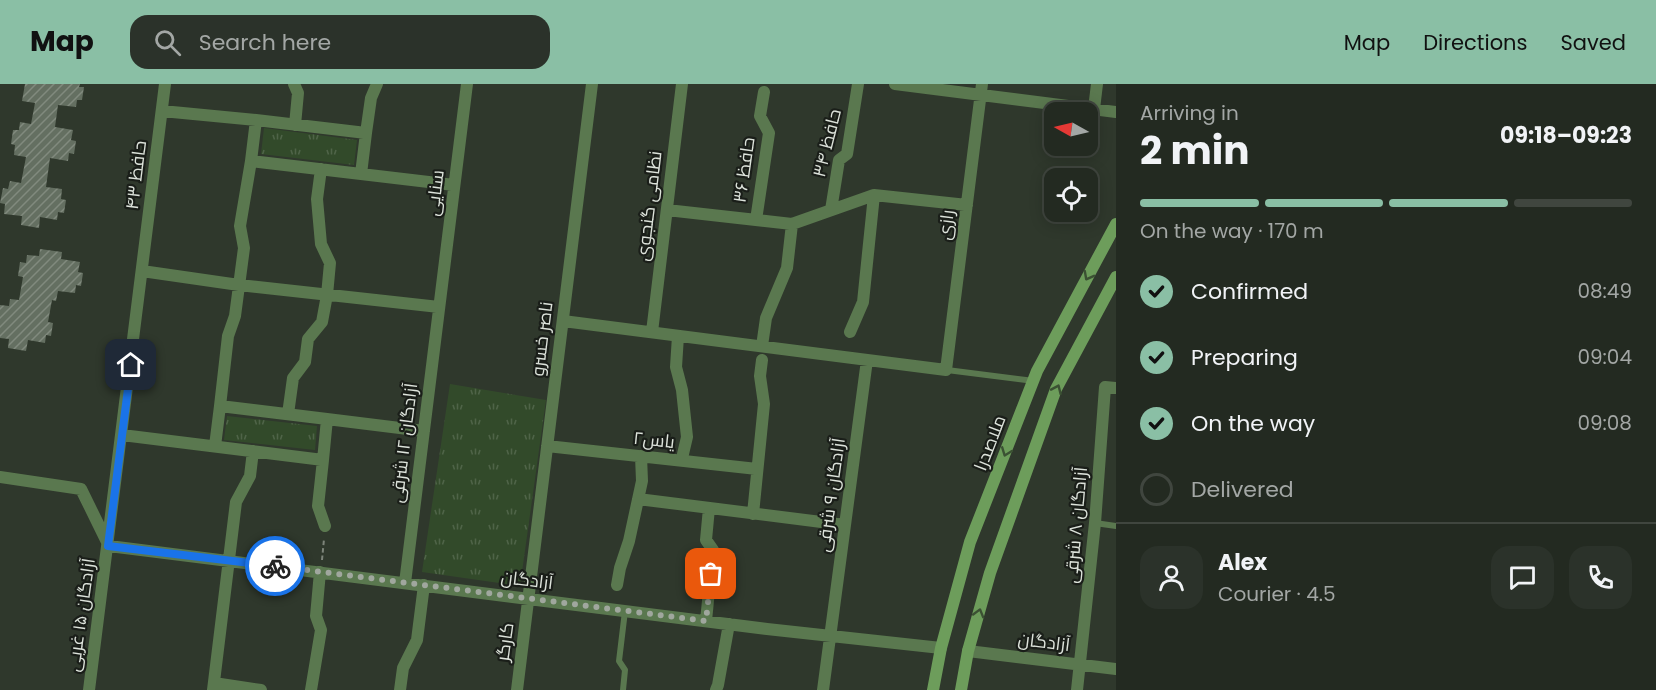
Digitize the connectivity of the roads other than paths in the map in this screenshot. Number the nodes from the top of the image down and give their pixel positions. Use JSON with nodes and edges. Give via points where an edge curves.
{"nodes":[{"id":1,"x":165,"y":84,"type":"edge"},
{"id":2,"x":294,"y":84,"type":"edge"},
{"id":3,"x":377,"y":84,"type":"edge"},
{"id":4,"x":467,"y":84,"type":"edge"},
{"id":5,"x":592,"y":84,"type":"edge"},
{"id":6,"x":682,"y":84,"type":"edge"},
{"id":7,"x":858,"y":84,"type":"edge"},
{"id":8,"x":895,"y":84,"type":"edge"},
{"id":9,"x":1097,"y":84,"type":"edge"},
{"id":10,"x":981,"y":89,"type":"edge"},
{"id":11,"x":764,"y":92,"type":"dead end"},
{"id":12,"x":1054,"y":102,"type":"edge"},
{"id":13,"x":1095,"y":102,"type":"edge"},
{"id":14,"x":1098,"y":110,"type":"edge"},
{"id":15,"x":162,"y":111,"type":"junction"},
{"id":16,"x":1116,"y":112,"type":"edge"},
{"id":17,"x":256,"y":120,"type":"junction"},
{"id":18,"x":295,"y":125,"type":"junction"},
{"id":19,"x":366,"y":133,"type":"junction"},
{"id":20,"x":251,"y":161,"type":"junction"},
{"id":21,"x":321,"y":169,"type":"junction"},
{"id":22,"x":361,"y":174,"type":"junction"},
{"id":23,"x":454,"y":185,"type":"junction"},
{"id":24,"x":874,"y":195,"type":"junction"},
{"id":25,"x":967,"y":205,"type":"junction"},
{"id":26,"x":667,"y":210,"type":"junction"},
{"id":27,"x":831,"y":210,"type":"junction"},
{"id":28,"x":756,"y":220,"type":"junction"},
{"id":29,"x":792,"y":224,"type":"junction"},
{"id":30,"x":1116,"y":224,"type":"edge"},
{"id":31,"x":142,"y":271,"type":"junction"},
{"id":32,"x":1116,"y":277,"type":"edge"},
{"id":33,"x":238,"y":285,"type":"junction"},
{"id":34,"x":327,"y":295,"type":"junction"},
{"id":35,"x":439,"y":307,"type":"junction"},
{"id":36,"x":562,"y":321,"type":"junction"},
{"id":37,"x":652,"y":332,"type":"junction"},
{"id":38,"x":850,"y":332,"type":"dead end"},
{"id":39,"x":678,"y":336,"type":"junction"},
{"id":40,"x":762,"y":346,"type":"junction"},
{"id":41,"x":762,"y":360,"type":"dead end"},
{"id":42,"x":867,"y":360,"type":"junction"},
{"id":43,"x":946,"y":370,"type":"junction"},
{"id":44,"x":1034,"y":381,"type":"junction"},
{"id":45,"x":1111,"y":388,"type":"edge"},
{"id":46,"x":220,"y":406,"type":"junction"},
{"id":47,"x":288,"y":414,"type":"junction"},
{"id":48,"x":327,"y":419,"type":"junction"},
{"id":49,"x":424,"y":430,"type":"junction"},
{"id":50,"x":122,"y":435,"type":"junction"},
{"id":51,"x":215,"y":446,"type":"junction"},
{"id":52,"x":547,"y":446,"type":"junction"},
{"id":53,"x":253,"y":451,"type":"junction"},
{"id":54,"x":683,"y":454,"type":"dead end"},
{"id":55,"x":641,"y":456,"type":"junction"},
{"id":56,"x":322,"y":459,"type":"junction"},
{"id":57,"x":757,"y":469,"type":"junction"},
{"id":58,"x":0,"y":477,"type":"edge"},
{"id":59,"x":638,"y":499,"type":"junction"},
{"id":60,"x":709,"y":508,"type":"junction"},
{"id":61,"x":753,"y":514,"type":"junction"},
{"id":62,"x":1095,"y":523,"type":"junction"},
{"id":63,"x":845,"y":525,"type":"junction"},
{"id":64,"x":325,"y":526,"type":"road end"},
{"id":65,"x":1116,"y":526,"type":"edge"},
{"id":66,"x":108,"y":546,"type":"junction"},
{"id":67,"x":229,"y":560,"type":"junction"},
{"id":68,"x":320,"y":572,"type":"junction"},
{"id":69,"x":405,"y":583,"type":"junction"},
{"id":70,"x":424,"y":585,"type":"junction"},
{"id":71,"x":617,"y":585,"type":"dead end"},
{"id":72,"x":529,"y":598,"type":"junction"},
{"id":73,"x":625,"y":611,"type":"junction"},
{"id":74,"x":706,"y":621,"type":"junction"},
{"id":75,"x":729,"y":624,"type":"junction"},
{"id":76,"x":830,"y":636,"type":"junction"},
{"id":77,"x":941,"y":648,"type":"junction"},
{"id":78,"x":968,"y":651,"type":"junction"},
{"id":79,"x":1080,"y":665,"type":"junction"},
{"id":80,"x":1116,"y":669,"type":"edge"},
{"id":81,"x":213,"y":686,"type":"edge"},
{"id":82,"x":89,"y":690,"type":"edge"},
{"id":83,"x":261,"y":690,"type":"edge"},
{"id":84,"x":311,"y":690,"type":"edge"},
{"id":85,"x":400,"y":690,"type":"edge"},
{"id":86,"x":517,"y":690,"type":"edge"},
{"id":87,"x":623,"y":690,"type":"edge"},
{"id":88,"x":716,"y":690,"type":"edge"},
{"id":89,"x":823,"y":690,"type":"edge"},
{"id":90,"x":933,"y":690,"type":"edge"},
{"id":91,"x":961,"y":690,"type":"edge"},
{"id":92,"x":1077,"y":690,"type":"edge"}],
"edges":[{"from":1,"to":15,"type":"street","name":"حافظ ۴۳"},
{"from":2,"to":18,"type":"street","via":[[298,93]]},
{"from":3,"to":19,"type":"street","via":[[370,98]]},
{"from":4,"to":23,"type":"street","name":"سنایی"},
{"from":5,"to":36,"type":"street","name":"ناصر خسرو"},
{"from":6,"to":26,"type":"street","name":"نظامی گنجوی"},
{"from":7,"to":27,"type":"street","name":"حافظ ۳۴","via":[[847,154],[839,160]]},
{"from":8,"to":10,"type":"street"},
{"from":9,"to":13,"type":"street"},
{"from":10,"to":12,"type":"street"},
{"from":10,"to":25,"type":"street","name":"رازی"},
{"from":11,"to":28,"type":"street","name":"حافظ ۳۶","via":[[760,116],[769,133]]},
{"from":14,"to":16,"type":"street"},
{"from":15,"to":17,"type":"street"},
{"from":15,"to":31,"type":"street","name":"حافظ ۴۳"},
{"from":17,"to":18,"type":"street"},
{"from":17,"to":20,"type":"street"},
{"from":18,"to":19,"type":"street"},
{"from":19,"to":22,"type":"street"},
{"from":20,"to":21,"type":"street"},
{"from":20,"to":33,"type":"street","via":[[240,226],[244,248]]},
{"from":21,"to":22,"type":"street"},
{"from":21,"to":34,"type":"street","via":[[317,199],[321,244],[330,263]]},
{"from":22,"to":23,"type":"street"},
{"from":23,"to":35,"type":"street","name":"سنایی"},
{"from":24,"to":25,"type":"street"},
{"from":24,"to":27,"type":"street"},
{"from":24,"to":38,"type":"street","via":[[863,302]]},
{"from":25,"to":43,"type":"street","name":"رازی"},
{"from":26,"to":28,"type":"street"},
{"from":26,"to":37,"type":"street","name":"نظامی گنجوی"},
{"from":27,"to":29,"type":"street"},
{"from":28,"to":29,"type":"street"},
{"from":29,"to":40,"type":"street","via":[[787,268],[766,318]]},
{"from":30,"to":44,"type":"main road","name":"ملاصدرا","one_way":true},
{"from":31,"to":33,"type":"street"},
{"from":31,"to":50,"type":"street","name":"حافظ ۴۳"},
{"from":78,"to":32,"type":"main road","one_way":true,"via":[[990,573],[1056,390]]},
{"from":33,"to":34,"type":"street"},
{"from":33,"to":46,"type":"street"},
{"from":34,"to":35,"type":"street"},
{"from":34,"to":47,"type":"street","via":[[322,322],[308,339],[305,362],[293,378]]},
{"from":35,"to":49,"type":"street","name":"آزادگان ۱۲ شرقی"},
{"from":36,"to":37,"type":"street"},
{"from":36,"to":52,"type":"street","name":"ناصر خسرو"},
{"from":37,"to":39,"type":"street"},
{"from":39,"to":40,"type":"street"},
{"from":39,"to":54,"type":"street","via":[[676,367],[687,437]]},
{"from":40,"to":42,"type":"street"},
{"from":41,"to":57,"type":"street","via":[[764,404]]},
{"from":42,"to":43,"type":"street"},
{"from":42,"to":63,"type":"street","name":"آزادگان ۹ شرقی"},
{"from":43,"to":44,"type":"lane"},
{"from":44,"to":77,"type":"main road","name":"ملاصدرا","one_way":true,"via":[[970,542]]},
{"from":45,"to":62,"type":"street","name":"آزادگان ۸ شرقی"},
{"from":46,"to":47,"type":"street"},
{"from":46,"to":51,"type":"street"},
{"from":47,"to":48,"type":"street"},
{"from":48,"to":49,"type":"street"},
{"from":48,"to":56,"type":"street"},
{"from":49,"to":69,"type":"street","name":"آزادگان ۱۲ شرقی"},
{"from":50,"to":51,"type":"street"},
{"from":50,"to":66,"type":"street","name":"آزادگان ۱۵ غربی"},
{"from":51,"to":53,"type":"street"},
{"from":52,"to":55,"type":"street","name":"یاس۲"},
{"from":52,"to":72,"type":"street","name":"ناصر خسرو"},
{"from":53,"to":56,"type":"street"},
{"from":53,"to":67,"type":"street","via":[[250,476],[236,502]]},
{"from":55,"to":57,"type":"street","name":"یاس۲"},
{"from":55,"to":59,"type":"street"},
{"from":56,"to":64,"type":"street","via":[[318,506]]},
{"from":57,"to":61,"type":"street"},
{"from":58,"to":66,"type":"street","via":[[81,489]]},
{"from":59,"to":60,"type":"street"},
{"from":59,"to":71,"type":"street"},
{"from":60,"to":61,"type":"street"},
{"from":60,"to":74,"type":"street","via":[[706,540],[713,550]]},
{"from":61,"to":63,"type":"street"},
{"from":62,"to":65,"type":"lane"},
{"from":62,"to":79,"type":"street","name":"آزادگان ۸ شرقی"},
{"from":63,"to":76,"type":"street","name":"آزادگان ۹ شرقی"},
{"from":66,"to":67,"type":"street","name":"آزادگان"},
{"from":66,"to":82,"type":"street","name":"آزادگان ۱۵ غربی"},
{"from":67,"to":68,"type":"street","name":"آزادگان"},
{"from":67,"to":81,"type":"street"},
{"from":68,"to":69,"type":"street","name":"آزادگان"},
{"from":68,"to":84,"type":"street","via":[[316,616],[321,630]]},
{"from":69,"to":70,"type":"street","name":"آزادگان"},
{"from":70,"to":72,"type":"street","name":"آزادگان"},
{"from":70,"to":85,"type":"street","via":[[417,640],[403,668]]},
{"from":72,"to":73,"type":"street","name":"آزادگان"},
{"from":72,"to":86,"type":"street","name":"کارگر"},
{"from":73,"to":74,"type":"street","name":"آزادگان"},
{"from":73,"to":87,"type":"lane","via":[[619,661],[626,670]]},
{"from":74,"to":75,"type":"street","name":"آزادگان"},
{"from":75,"to":76,"type":"street","name":"آزادگان"},
{"from":75,"to":88,"type":"street"},
{"from":76,"to":77,"type":"street","name":"آزادگان"},
{"from":76,"to":89,"type":"street","name":"آزادگان ۹ شرقی"},
{"from":77,"to":90,"type":"main road","name":"ملاصدرا"},
{"from":78,"to":79,"type":"street","name":"آزادگان"},
{"from":78,"to":91,"type":"main road"},
{"from":79,"to":80,"type":"street","name":"آزادگان"},
{"from":79,"to":92,"type":"street","name":"آزادگان ۸ شرقی"},
{"from":81,"to":83,"type":"street"}]}
